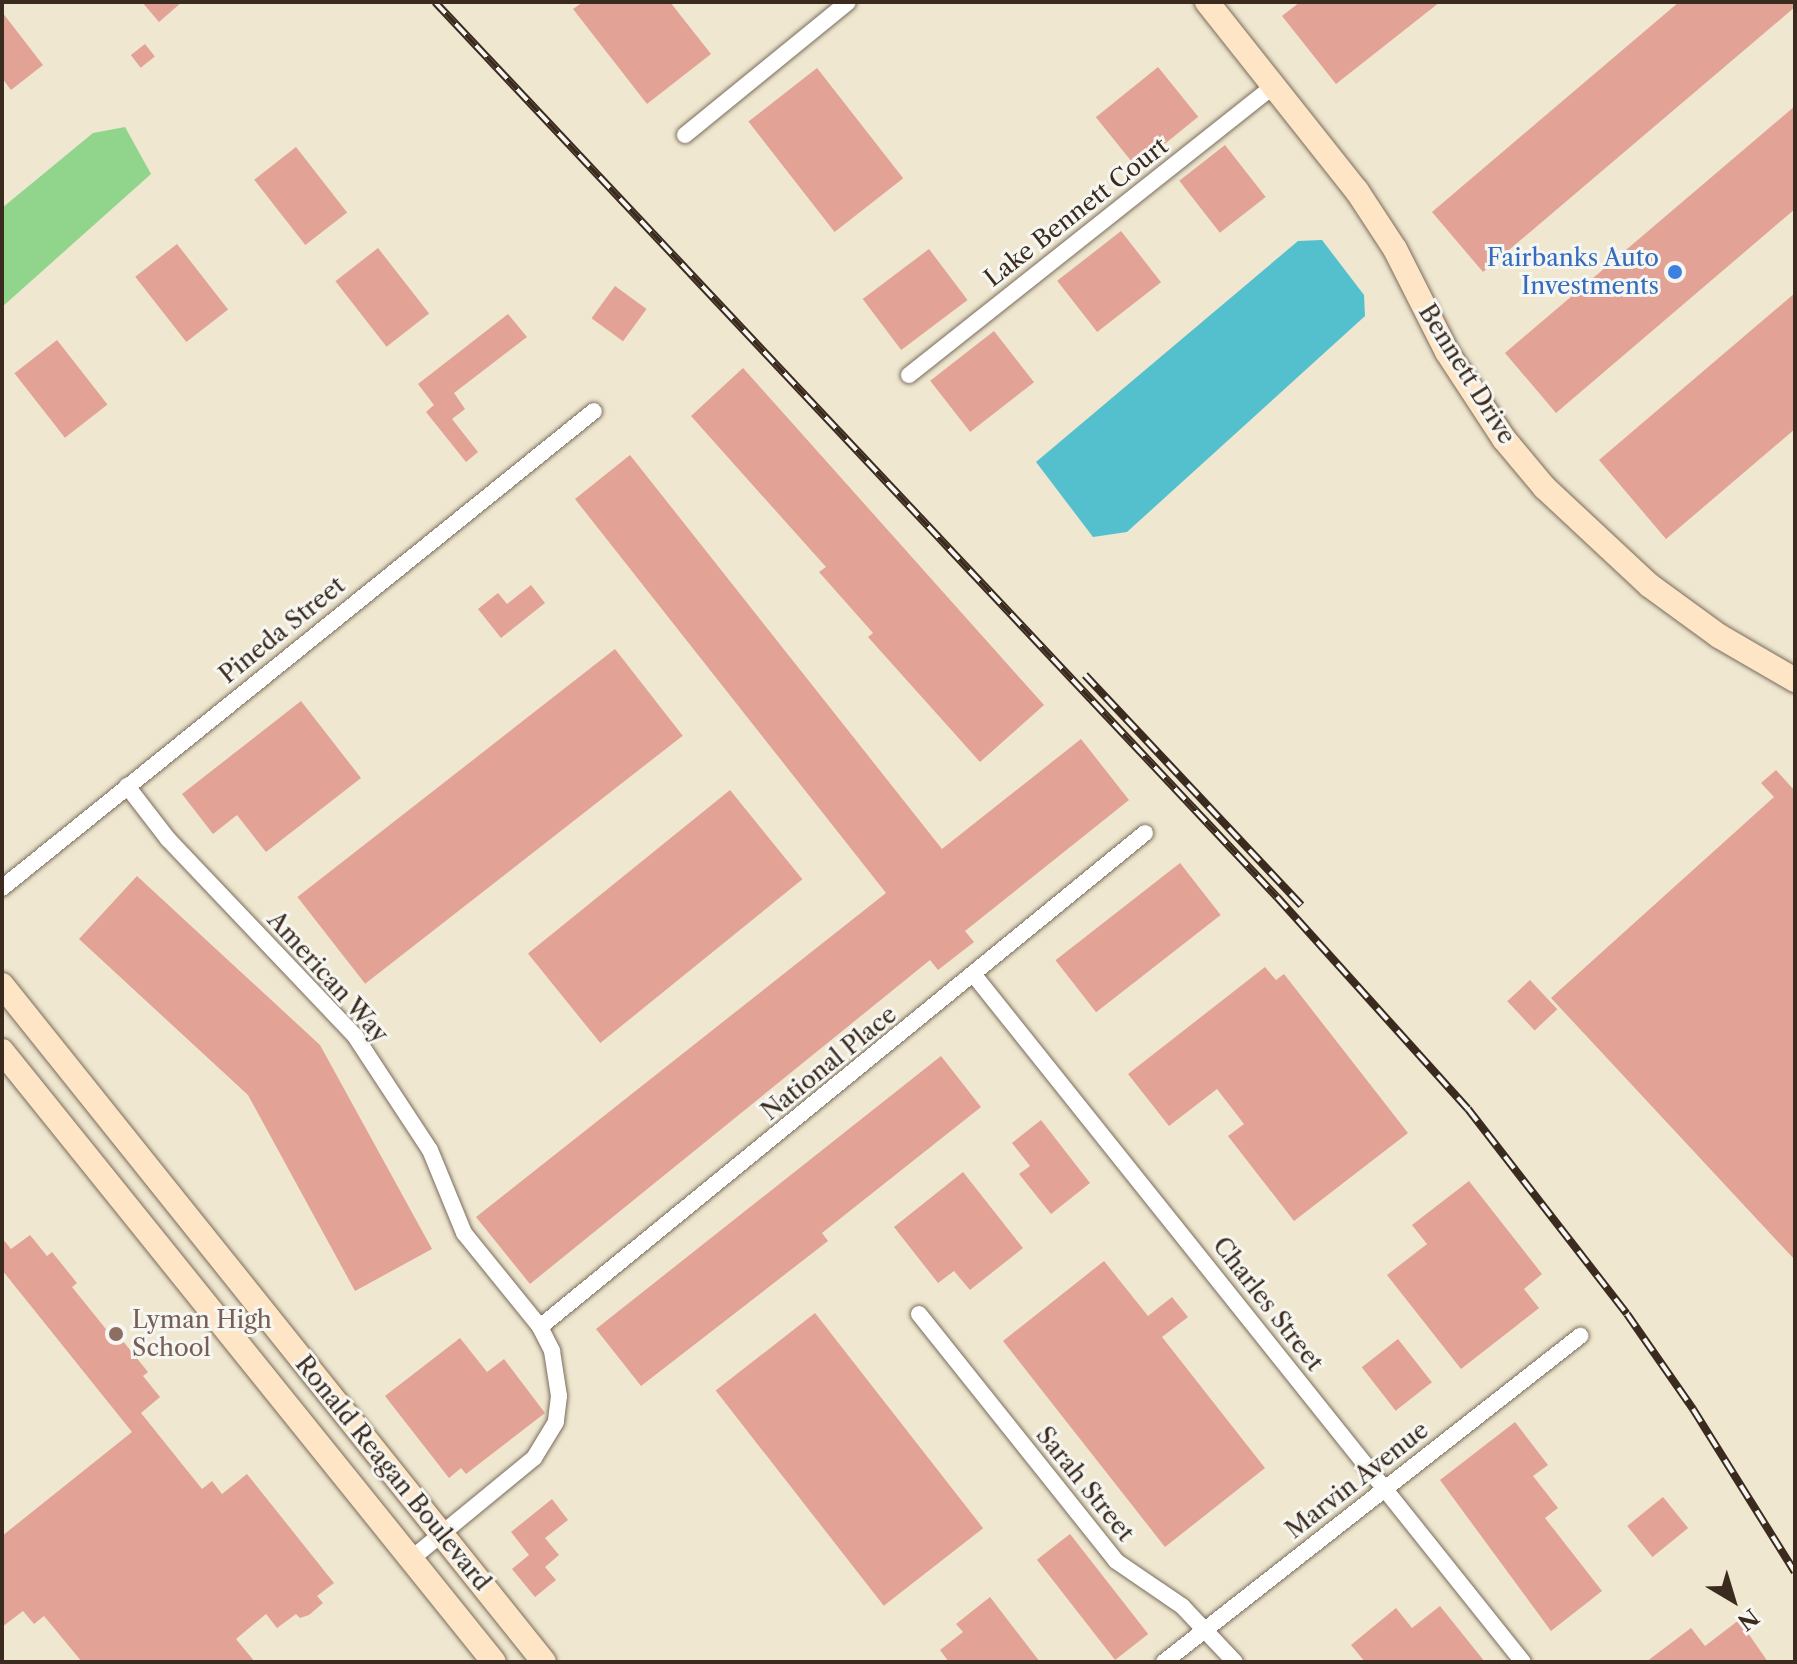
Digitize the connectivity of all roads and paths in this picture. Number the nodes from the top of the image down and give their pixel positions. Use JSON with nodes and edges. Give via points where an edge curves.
{"nodes":[{"id":1,"x":848,"y":2,"type":"edge"},
{"id":2,"x":1207,"y":2,"type":"edge"},
{"id":3,"x":1274,"y":86,"type":"junction"},
{"id":4,"x":685,"y":135,"type":"dead end"},
{"id":5,"x":909,"y":375,"type":"dead end"},
{"id":6,"x":594,"y":411,"type":"dead end"},
{"id":7,"x":1795,"y":680,"type":"edge"},
{"id":8,"x":127,"y":786,"type":"junction"},
{"id":9,"x":1145,"y":833,"type":"dead end"},
{"id":10,"x":2,"y":888,"type":"edge"},
{"id":11,"x":974,"y":975,"type":"junction"},
{"id":12,"x":2,"y":985,"type":"edge"},
{"id":13,"x":2,"y":1051,"type":"edge"},
{"id":14,"x":64,"y":1066,"type":"junction"},
{"id":15,"x":33,"y":1089,"type":"junction"},
{"id":16,"x":919,"y":1314,"type":"dead end"},
{"id":17,"x":540,"y":1327,"type":"junction"},
{"id":18,"x":1580,"y":1336,"type":"dead end"},
{"id":19,"x":1383,"y":1490,"type":"junction"},
{"id":20,"x":442,"y":1534,"type":"junction"},
{"id":21,"x":411,"y":1559,"type":"junction"},
{"id":22,"x":1207,"y":1628,"type":"junction"},
{"id":23,"x":494,"y":1662,"type":"edge"},
{"id":24,"x":544,"y":1662,"type":"edge"},
{"id":25,"x":1164,"y":1662,"type":"edge"},
{"id":26,"x":1235,"y":1662,"type":"edge"},
{"id":27,"x":1523,"y":1662,"type":"edge"}],
"edges":[{"from":1,"to":4,"type":"street"},
{"from":2,"to":3,"type":"main road","name":"Bennett Drive"},
{"from":3,"to":5,"type":"street","name":"Lake Bennett Court"},
{"from":3,"to":7,"type":"main road","name":"Bennett Drive","via":[[1357,191],[1395,249],[1447,352],[1504,439],[1545,488],[1649,585],[1719,636]]},
{"from":6,"to":8,"type":"street","name":"Pineda Street"},
{"from":8,"to":10,"type":"street","name":"Pineda Street"},
{"from":8,"to":17,"type":"street","name":"American Way","via":[[168,839],[355,1036],[430,1150],[464,1233]]},
{"from":9,"to":11,"type":"street","name":"National Place"},
{"from":11,"to":17,"type":"street","name":"National Place"},
{"from":11,"to":19,"type":"street","name":"Charles Street"},
{"from":12,"to":14,"type":"main road","name":"Ronald Reagan Boulevard"},
{"from":13,"to":15,"type":"main road","name":"Ronald Reagan Boulevard"},
{"from":14,"to":15,"type":"main road"},
{"from":14,"to":20,"type":"main road","name":"Ronald Reagan Boulevard"},
{"from":15,"to":21,"type":"main road","name":"Ronald Reagan Boulevard"},
{"from":16,"to":22,"type":"street","name":"Sarah Street","via":[[1116,1561]]},
{"from":17,"to":20,"type":"street","name":"American Way","via":[[552,1351],[559,1396],[556,1422],[534,1458]]},
{"from":18,"to":19,"type":"street","name":"Marvin Avenue"},
{"from":19,"to":22,"type":"street","name":"Marvin Avenue"},
{"from":19,"to":27,"type":"street","name":"Charles Street"},
{"from":20,"to":21,"type":"street","name":"American Way"},
{"from":20,"to":24,"type":"main road","name":"Ronald Reagan Boulevard"},
{"from":21,"to":23,"type":"main road","name":"Ronald Reagan Boulevard"},
{"from":22,"to":25,"type":"street","name":"Marvin Avenue"},
{"from":22,"to":26,"type":"street","name":"Sarah Street"}]}
